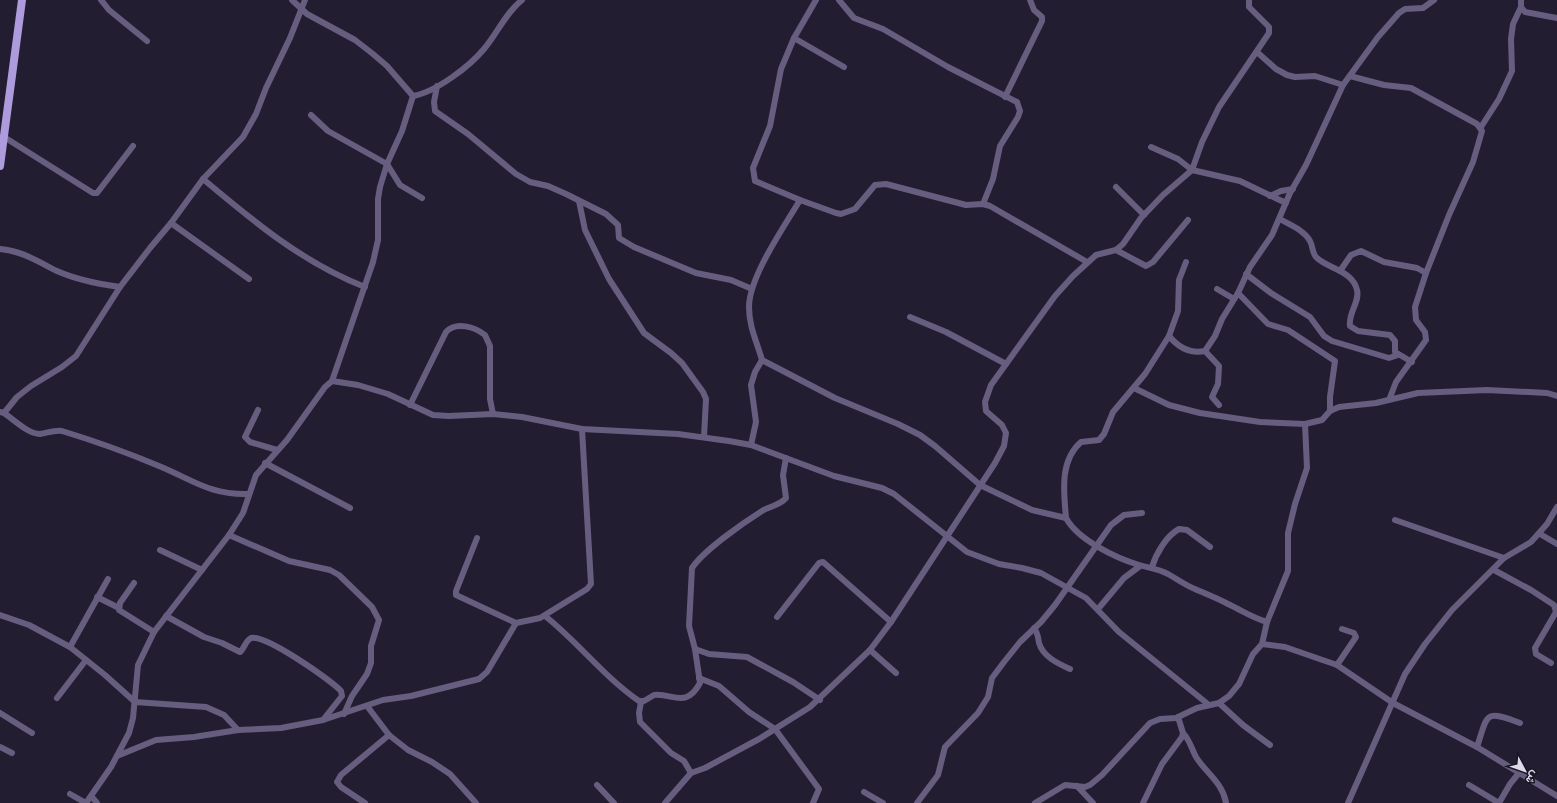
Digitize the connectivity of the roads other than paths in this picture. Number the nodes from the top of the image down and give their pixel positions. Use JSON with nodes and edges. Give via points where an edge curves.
{"nodes":[{"id":1,"x":22,"y":0,"type":"edge"},
{"id":2,"x":101,"y":0,"type":"edge"},
{"id":3,"x":292,"y":0,"type":"edge"},
{"id":4,"x":305,"y":0,"type":"edge"},
{"id":5,"x":522,"y":0,"type":"edge"},
{"id":6,"x":816,"y":0,"type":"edge"},
{"id":7,"x":839,"y":0,"type":"edge"},
{"id":8,"x":1030,"y":0,"type":"edge"},
{"id":9,"x":1249,"y":0,"type":"edge"},
{"id":10,"x":1434,"y":0,"type":"edge"},
{"id":11,"x":1521,"y":0,"type":"edge"},
{"id":12,"x":1521,"y":7,"type":"junction"},
{"id":13,"x":302,"y":10,"type":"junction"},
{"id":14,"x":1557,"y":18,"type":"edge"},
{"id":15,"x":794,"y":38,"type":"junction"},
{"id":16,"x":147,"y":42,"type":"dead end"},
{"id":17,"x":1257,"y":52,"type":"junction"},
{"id":18,"x":844,"y":67,"type":"dead end"},
{"id":19,"x":1350,"y":76,"type":"junction"},
{"id":20,"x":438,"y":86,"type":"junction"},
{"id":21,"x":1342,"y":86,"type":"junction"},
{"id":22,"x":413,"y":96,"type":"junction"},
{"id":23,"x":1005,"y":97,"type":"junction"},
{"id":24,"x":311,"y":115,"type":"dead end"},
{"id":25,"x":1481,"y":127,"type":"junction"},
{"id":26,"x":4,"y":137,"type":"junction"},
{"id":27,"x":133,"y":146,"type":"dead end"},
{"id":28,"x":1151,"y":146,"type":"dead end"},
{"id":29,"x":387,"y":164,"type":"junction"},
{"id":30,"x":0,"y":166,"type":"edge"},
{"id":31,"x":1192,"y":170,"type":"junction"},
{"id":32,"x":203,"y":179,"type":"junction"},
{"id":33,"x":1116,"y":187,"type":"dead end"},
{"id":34,"x":1293,"y":188,"type":"junction"},
{"id":35,"x":1270,"y":196,"type":"junction"},
{"id":36,"x":422,"y":198,"type":"dead end"},
{"id":37,"x":800,"y":200,"type":"junction"},
{"id":38,"x":580,"y":201,"type":"junction"},
{"id":39,"x":1286,"y":203,"type":"junction"},
{"id":40,"x":983,"y":204,"type":"junction"},
{"id":41,"x":1144,"y":215,"type":"junction"},
{"id":42,"x":1280,"y":219,"type":"junction"},
{"id":43,"x":1188,"y":220,"type":"dead end"},
{"id":44,"x":171,"y":223,"type":"junction"},
{"id":45,"x":0,"y":249,"type":"edge"},
{"id":46,"x":1116,"y":250,"type":"junction"},
{"id":47,"x":1087,"y":262,"type":"junction"},
{"id":48,"x":1186,"y":262,"type":"dead end"},
{"id":49,"x":1340,"y":271,"type":"junction"},
{"id":50,"x":1426,"y":273,"type":"junction"},
{"id":51,"x":1246,"y":274,"type":"junction"},
{"id":52,"x":249,"y":279,"type":"dead end"},
{"id":53,"x":365,"y":287,"type":"junction"},
{"id":54,"x":120,"y":288,"type":"junction"},
{"id":55,"x":752,"y":289,"type":"junction"},
{"id":56,"x":1217,"y":290,"type":"dead end"},
{"id":57,"x":1238,"y":293,"type":"junction"},
{"id":58,"x":1234,"y":299,"type":"junction"},
{"id":59,"x":910,"y":317,"type":"dead end"},
{"id":60,"x":1169,"y":336,"type":"junction"},
{"id":61,"x":1205,"y":351,"type":"junction"},
{"id":62,"x":1398,"y":355,"type":"junction"},
{"id":63,"x":762,"y":360,"type":"junction"},
{"id":64,"x":1412,"y":362,"type":"junction"},
{"id":65,"x":1006,"y":364,"type":"junction"},
{"id":66,"x":332,"y":381,"type":"junction"},
{"id":67,"x":1134,"y":388,"type":"junction"},
{"id":68,"x":1557,"y":396,"type":"edge"},
{"id":69,"x":1389,"y":400,"type":"junction"},
{"id":70,"x":410,"y":405,"type":"junction"},
{"id":71,"x":1219,"y":405,"type":"dead end"},
{"id":72,"x":258,"y":410,"type":"dead end"},
{"id":73,"x":1330,"y":411,"type":"junction"},
{"id":74,"x":2,"y":412,"type":"edge"},
{"id":75,"x":493,"y":414,"type":"junction"},
{"id":76,"x":1305,"y":424,"type":"junction"},
{"id":77,"x":582,"y":430,"type":"junction"},
{"id":78,"x":704,"y":437,"type":"junction"},
{"id":79,"x":751,"y":445,"type":"junction"},
{"id":80,"x":278,"y":450,"type":"junction"},
{"id":81,"x":786,"y":458,"type":"junction"},
{"id":82,"x":265,"y":463,"type":"junction"},
{"id":83,"x":980,"y":486,"type":"junction"},
{"id":84,"x":248,"y":494,"type":"junction"},
{"id":85,"x":1557,"y":507,"type":"edge"},
{"id":86,"x":350,"y":508,"type":"dead end"},
{"id":87,"x":1142,"y":513,"type":"dead end"},
{"id":88,"x":1066,"y":518,"type":"junction"},
{"id":89,"x":1395,"y":520,"type":"dead end"},
{"id":90,"x":1540,"y":534,"type":"junction"},
{"id":91,"x":229,"y":535,"type":"junction"},
{"id":92,"x":947,"y":536,"type":"junction"},
{"id":93,"x":476,"y":538,"type":"dead end"},
{"id":94,"x":1557,"y":544,"type":"edge"},
{"id":95,"x":1097,"y":545,"type":"junction"},
{"id":96,"x":1210,"y":547,"type":"dead end"},
{"id":97,"x":160,"y":550,"type":"dead end"},
{"id":98,"x":1504,"y":558,"type":"junction"},
{"id":99,"x":1140,"y":566,"type":"junction"},
{"id":100,"x":1152,"y":567,"type":"junction"},
{"id":101,"x":202,"y":570,"type":"junction"},
{"id":102,"x":1494,"y":570,"type":"junction"},
{"id":103,"x":108,"y":579,"type":"dead end"},
{"id":104,"x":134,"y":583,"type":"dead end"},
{"id":105,"x":1068,"y":588,"type":"junction"},
{"id":106,"x":97,"y":598,"type":"junction"},
{"id":107,"x":119,"y":608,"type":"junction"},
{"id":108,"x":1098,"y":609,"type":"junction"},
{"id":109,"x":0,"y":615,"type":"edge"},
{"id":110,"x":166,"y":616,"type":"junction"},
{"id":111,"x":546,"y":616,"type":"junction"},
{"id":112,"x":777,"y":617,"type":"dead end"},
{"id":113,"x":891,"y":622,"type":"junction"},
{"id":114,"x":1267,"y":622,"type":"junction"},
{"id":115,"x":516,"y":623,"type":"junction"},
{"id":116,"x":1034,"y":628,"type":"junction"},
{"id":117,"x":1342,"y":629,"type":"dead end"},
{"id":118,"x":154,"y":632,"type":"junction"},
{"id":119,"x":1262,"y":644,"type":"junction"},
{"id":120,"x":70,"y":646,"type":"junction"},
{"id":121,"x":696,"y":649,"type":"junction"},
{"id":122,"x":870,"y":650,"type":"junction"},
{"id":123,"x":86,"y":660,"type":"junction"},
{"id":124,"x":1551,"y":663,"type":"dead end"},
{"id":125,"x":1337,"y":665,"type":"junction"},
{"id":126,"x":1070,"y":669,"type":"dead end"},
{"id":127,"x":896,"y":673,"type":"dead end"},
{"id":128,"x":700,"y":678,"type":"junction"},
{"id":129,"x":57,"y":698,"type":"dead end"},
{"id":130,"x":820,"y":700,"type":"junction"},
{"id":131,"x":135,"y":702,"type":"junction"},
{"id":132,"x":641,"y":702,"type":"junction"},
{"id":133,"x":1220,"y":702,"type":"junction"},
{"id":134,"x":1393,"y":703,"type":"junction"},
{"id":135,"x":1209,"y":705,"type":"junction"},
{"id":136,"x":367,"y":706,"type":"junction"},
{"id":137,"x":0,"y":713,"type":"edge"},
{"id":138,"x":344,"y":714,"type":"junction"},
{"id":139,"x":1178,"y":717,"type":"junction"},
{"id":140,"x":323,"y":720,"type":"junction"},
{"id":141,"x":1520,"y":724,"type":"dead end"},
{"id":142,"x":238,"y":730,"type":"junction"},
{"id":143,"x":775,"y":730,"type":"junction"},
{"id":144,"x":32,"y":732,"type":"dead end"},
{"id":145,"x":1183,"y":733,"type":"junction"},
{"id":146,"x":389,"y":735,"type":"junction"},
{"id":147,"x":1270,"y":745,"type":"dead end"},
{"id":148,"x":0,"y":747,"type":"edge"},
{"id":149,"x":1477,"y":748,"type":"junction"},
{"id":150,"x":12,"y":753,"type":"dead end"},
{"id":151,"x":117,"y":756,"type":"junction"},
{"id":152,"x":691,"y":773,"type":"junction"},
{"id":153,"x":1519,"y":773,"type":"junction"},
{"id":154,"x":597,"y":785,"type":"dead end"},
{"id":155,"x":1469,"y":785,"type":"dead end"},
{"id":156,"x":1077,"y":786,"type":"junction"},
{"id":157,"x":864,"y":792,"type":"dead end"},
{"id":158,"x":70,"y":794,"type":"dead end"},
{"id":159,"x":91,"y":796,"type":"junction"},
{"id":160,"x":1557,"y":796,"type":"edge"},
{"id":161,"x":86,"y":803,"type":"edge"},
{"id":162,"x":97,"y":803,"type":"edge"},
{"id":163,"x":366,"y":803,"type":"edge"},
{"id":164,"x":476,"y":803,"type":"edge"},
{"id":165,"x":614,"y":803,"type":"edge"},
{"id":166,"x":665,"y":803,"type":"edge"},
{"id":167,"x":813,"y":803,"type":"edge"},
{"id":168,"x":883,"y":803,"type":"edge"},
{"id":169,"x":917,"y":803,"type":"edge"},
{"id":170,"x":1035,"y":803,"type":"edge"},
{"id":171,"x":1093,"y":803,"type":"edge"},
{"id":172,"x":1143,"y":803,"type":"edge"},
{"id":173,"x":1226,"y":803,"type":"edge"},
{"id":174,"x":1348,"y":803,"type":"edge"},
{"id":175,"x":1499,"y":803,"type":"edge"}],
"edges":[{"from":1,"to":26,"type":"main road"},
{"from":2,"to":16,"type":"street"},
{"from":3,"to":13,"type":"street"},
{"from":4,"to":13,"type":"street"},
{"from":5,"to":20,"type":"street","via":[[509,10],[492,39],[472,61]]},
{"from":6,"to":15,"type":"street"},
{"from":7,"to":23,"type":"street","via":[[854,18],[883,29]]},
{"from":8,"to":23,"type":"street","via":[[1042,21]]},
{"from":9,"to":17,"type":"street","via":[[1249,7],[1270,30]]},
{"from":10,"to":19,"type":"street","via":[[1423,8],[1404,9],[1398,13]]},
{"from":11,"to":12,"type":"street"},
{"from":12,"to":14,"type":"street","via":[[1525,12]]},
{"from":12,"to":25,"type":"street","via":[[1513,24],[1512,71],[1499,99]]},
{"from":13,"to":22,"type":"street","via":[[355,40],[387,66]]},
{"from":13,"to":32,"type":"street","via":[[243,138]]},
{"from":15,"to":18,"type":"street"},
{"from":15,"to":37,"type":"street","via":[[781,69],[774,113],[756,157],[753,175],[759,184]]},
{"from":17,"to":21,"type":"street","via":[[1287,75],[1315,76]]},
{"from":17,"to":31,"type":"street","via":[[1219,107]]},
{"from":19,"to":21,"type":"street"},
{"from":19,"to":25,"type":"street","via":[[1384,85],[1411,88]]},
{"from":20,"to":22,"type":"street"},
{"from":20,"to":38,"type":"street","via":[[434,102],[435,111],[468,134],[516,174]]},
{"from":21,"to":34,"type":"street"},
{"from":22,"to":29,"type":"street","via":[[402,131]]},
{"from":23,"to":40,"type":"street","via":[[1017,102],[1020,111],[1000,146],[993,179]]},
{"from":24,"to":29,"type":"street","via":[[328,131]]},
{"from":25,"to":50,"type":"street","via":[[1473,162]]},
{"from":26,"to":27,"type":"street","via":[[93,193],[98,193],[102,189]]},
{"from":26,"to":30,"type":"main road"},
{"from":28,"to":31,"type":"street","via":[[1178,159]]},
{"from":29,"to":36,"type":"street","via":[[400,185]]},
{"from":29,"to":53,"type":"street","via":[[378,199],[378,240]]},
{"from":31,"to":35,"type":"street","via":[[1240,181]]},
{"from":31,"to":41,"type":"street"},
{"from":32,"to":44,"type":"street"},
{"from":32,"to":53,"type":"street","via":[[275,238],[328,271]]},
{"from":33,"to":41,"type":"street"},
{"from":34,"to":35,"type":"street"},
{"from":34,"to":39,"type":"street"},
{"from":35,"to":39,"type":"street"},
{"from":37,"to":40,"type":"street","via":[[836,213],[848,213],[855,209],[875,185],[886,184],[966,204]]},
{"from":37,"to":55,"type":"street","via":[[766,258]]},
{"from":38,"to":55,"type":"street","via":[[614,220],[619,226],[619,238],[634,247],[696,273],[730,280]]},
{"from":38,"to":78,"type":"street","via":[[585,230],[609,279],[644,333],[682,363],[703,392],[706,399]]},
{"from":39,"to":42,"type":"street"},
{"from":40,"to":47,"type":"street","via":[[1006,214]]},
{"from":41,"to":46,"type":"street"},
{"from":42,"to":49,"type":"street","via":[[1305,235],[1316,257]]},
{"from":42,"to":51,"type":"street"},
{"from":43,"to":46,"type":"street","via":[[1153,262],[1146,266]]},
{"from":44,"to":52,"type":"street"},
{"from":44,"to":54,"type":"street"},
{"from":45,"to":54,"type":"street","via":[[28,255],[72,277]]},
{"from":46,"to":47,"type":"street","via":[[1096,255]]},
{"from":47,"to":65,"type":"street","via":[[1055,296]]},
{"from":48,"to":60,"type":"street","via":[[1179,280],[1178,311]]},
{"from":49,"to":50,"type":"street","via":[[1351,255],[1361,251],[1384,262],[1416,268]]},
{"from":49,"to":62,"type":"street","via":[[1350,278],[1357,290],[1350,326],[1358,331],[1390,335],[1395,341],[1394,348]]},
{"from":50,"to":64,"type":"street","via":[[1414,314],[1425,332],[1426,340]]},
{"from":51,"to":57,"type":"street"},
{"from":51,"to":62,"type":"street","via":[[1310,317],[1324,336],[1332,341],[1389,358]]},
{"from":53,"to":66,"type":"street"},
{"from":54,"to":74,"type":"street","via":[[76,356],[31,386]]},
{"from":55,"to":63,"type":"street","via":[[748,306],[750,328]]},
{"from":56,"to":58,"type":"street"},
{"from":57,"to":58,"type":"street"},
{"from":57,"to":73,"type":"street","via":[[1268,324],[1288,330],[1336,361]]},
{"from":58,"to":61,"type":"street"},
{"from":59,"to":65,"type":"street","via":[[946,332]]},
{"from":60,"to":61,"type":"street","via":[[1176,344],[1189,351]]},
{"from":60,"to":67,"type":"street"},
{"from":61,"to":71,"type":"street","via":[[1219,366],[1218,384],[1212,397]]},
{"from":62,"to":64,"type":"street"},
{"from":63,"to":79,"type":"street","via":[[751,385],[756,422]]},
{"from":63,"to":83,"type":"street","via":[[834,398],[914,432]]},
{"from":64,"to":69,"type":"street","via":[[1392,388]]},
{"from":65,"to":83,"type":"street","via":[[991,385],[985,402],[986,411],[1004,428],[1006,439],[995,464]]},
{"from":66,"to":70,"type":"street","via":[[358,384]]},
{"from":66,"to":80,"type":"street","via":[[320,392]]},
{"from":67,"to":76,"type":"street","via":[[1169,405],[1200,413],[1260,422]]},
{"from":67,"to":88,"type":"street","via":[[1113,412],[1099,440],[1081,442],[1072,453],[1064,477]]},
{"from":68,"to":69,"type":"street","via":[[1547,393],[1487,390],[1418,393]]},
{"from":69,"to":73,"type":"street"},
{"from":70,"to":75,"type":"street","via":[[433,415]]},
{"from":70,"to":75,"type":"street","via":[[446,332],[452,327],[465,326],[485,335],[490,346],[490,399]]},
{"from":72,"to":80,"type":"street","via":[[244,437],[250,442]]},
{"from":73,"to":76,"type":"street","via":[[1322,420]]},
{"from":74,"to":84,"type":"street","via":[[38,434],[62,431],[156,465],[208,489]]},
{"from":75,"to":77,"type":"street"},
{"from":76,"to":114,"type":"street","via":[[1308,464],[1288,533],[1288,571]]},
{"from":77,"to":78,"type":"street","via":[[657,432]]},
{"from":77,"to":111,"type":"street","via":[[591,584],[587,590]]},
{"from":78,"to":79,"type":"street"},
{"from":79,"to":81,"type":"street"},
{"from":80,"to":82,"type":"street"},
{"from":81,"to":92,"type":"street","via":[[834,476],[882,488],[894,494]]},
{"from":81,"to":121,"type":"street","via":[[783,475],[786,498],[738,528],[692,568],[689,626]]},
{"from":82,"to":84,"type":"street","via":[[256,475]]},
{"from":82,"to":86,"type":"street"},
{"from":83,"to":88,"type":"street","via":[[1032,510]]},
{"from":83,"to":92,"type":"street"},
{"from":84,"to":91,"type":"street","via":[[243,513]]},
{"from":85,"to":90,"type":"street"},
{"from":87,"to":95,"type":"street","via":[[1132,513],[1117,519]]},
{"from":88,"to":95,"type":"street","via":[[1075,530]]},
{"from":89,"to":98,"type":"street"},
{"from":90,"to":94,"type":"street"},
{"from":90,"to":98,"type":"street","via":[[1532,542]]},
{"from":91,"to":101,"type":"street"},
{"from":91,"to":138,"type":"street","via":[[302,565],[330,570],[339,575],[372,607],[379,620],[371,646],[371,663]]},
{"from":92,"to":105,"type":"street","via":[[967,552],[999,564],[1041,573]]},
{"from":92,"to":113,"type":"street"},
{"from":93,"to":115,"type":"street","via":[[456,595]]},
{"from":95,"to":99,"type":"street","via":[[1110,554]]},
{"from":95,"to":105,"type":"street"},
{"from":96,"to":100,"type":"street","via":[[1187,530],[1179,529],[1161,548]]},
{"from":97,"to":101,"type":"street"},
{"from":98,"to":102,"type":"street"},
{"from":99,"to":100,"type":"street"},
{"from":99,"to":108,"type":"street","via":[[1124,578]]},
{"from":100,"to":114,"type":"street","via":[[1231,605],[1248,616]]},
{"from":101,"to":110,"type":"street"},
{"from":102,"to":124,"type":"street","via":[[1554,605],[1556,612],[1535,648],[1536,654]]},
{"from":102,"to":134,"type":"street","via":[[1452,610],[1425,644],[1405,674]]},
{"from":103,"to":106,"type":"street"},
{"from":104,"to":107,"type":"street","via":[[122,599]]},
{"from":105,"to":108,"type":"street","via":[[1086,598]]},
{"from":105,"to":116,"type":"street"},
{"from":106,"to":107,"type":"street"},
{"from":106,"to":120,"type":"street"},
{"from":107,"to":118,"type":"street","via":[[121,612]]},
{"from":108,"to":135,"type":"street","via":[[1119,632]]},
{"from":109,"to":120,"type":"street"},
{"from":110,"to":118,"type":"street"},
{"from":110,"to":140,"type":"street","via":[[204,637],[222,642],[240,652],[252,638],[269,642],[286,651],[341,691],[342,696]]},
{"from":111,"to":115,"type":"street"},
{"from":111,"to":132,"type":"street","via":[[563,630],[585,655]]},
{"from":112,"to":113,"type":"street","via":[[819,563],[823,562]]},
{"from":113,"to":122,"type":"street"},
{"from":114,"to":119,"type":"street"},
{"from":115,"to":136,"type":"street","via":[[487,672],[479,680],[383,700]]},
{"from":116,"to":126,"type":"street","via":[[1042,649],[1049,657]]},
{"from":116,"to":169,"type":"street","via":[[992,678],[988,697],[978,713],[945,747],[938,775]]},
{"from":117,"to":125,"type":"street","via":[[1354,633],[1356,638]]},
{"from":118,"to":131,"type":"street","via":[[138,665]]},
{"from":119,"to":125,"type":"street","via":[[1285,646]]},
{"from":119,"to":133,"type":"street","via":[[1253,654],[1239,684]]},
{"from":120,"to":123,"type":"street"},
{"from":121,"to":128,"type":"street"},
{"from":121,"to":130,"type":"street","via":[[709,654],[747,657]]},
{"from":122,"to":127,"type":"street"},
{"from":122,"to":130,"type":"street"},
{"from":123,"to":129,"type":"street"},
{"from":123,"to":131,"type":"street"},
{"from":125,"to":134,"type":"street"},
{"from":128,"to":132,"type":"street","via":[[700,683],[692,695],[677,699],[654,695]]},
{"from":128,"to":143,"type":"street","via":[[719,686]]},
{"from":130,"to":143,"type":"street"},
{"from":131,"to":142,"type":"street","via":[[206,707],[224,715]]},
{"from":131,"to":151,"type":"street","via":[[129,733]]},
{"from":132,"to":152,"type":"street","via":[[640,722],[671,754],[684,761]]},
{"from":133,"to":135,"type":"street"},
{"from":133,"to":147,"type":"street","via":[[1243,725]]},
{"from":134,"to":149,"type":"street"},
{"from":134,"to":174,"type":"street"},
{"from":135,"to":139,"type":"street"},
{"from":136,"to":138,"type":"street"},
{"from":136,"to":146,"type":"street"},
{"from":137,"to":144,"type":"street"},
{"from":138,"to":140,"type":"street"},
{"from":139,"to":145,"type":"street"},
{"from":139,"to":156,"type":"street","via":[[1150,723],[1096,781],[1085,787]]},
{"from":140,"to":142,"type":"street","via":[[281,728]]},
{"from":141,"to":149,"type":"street","via":[[1498,715],[1490,716],[1486,719]]},
{"from":142,"to":151,"type":"street","via":[[156,740]]},
{"from":143,"to":152,"type":"street","via":[[729,756]]},
{"from":143,"to":167,"type":"street","via":[[819,789]]},
{"from":145,"to":172,"type":"street","via":[[1162,764]]},
{"from":145,"to":173,"type":"street","via":[[1190,741],[1198,760],[1222,788]]},
{"from":146,"to":163,"type":"street","via":[[338,780],[340,787]]},
{"from":146,"to":164,"type":"street","via":[[408,750],[450,774]]},
{"from":148,"to":150,"type":"street"},
{"from":149,"to":153,"type":"street"},
{"from":151,"to":159,"type":"street"},
{"from":152,"to":166,"type":"street"},
{"from":153,"to":160,"type":"street"},
{"from":153,"to":175,"type":"street"},
{"from":154,"to":165,"type":"street"},
{"from":155,"to":175,"type":"street"},
{"from":156,"to":170,"type":"street","via":[[1062,787]]},
{"from":156,"to":171,"type":"street"},
{"from":157,"to":168,"type":"street"},
{"from":158,"to":161,"type":"street"},
{"from":159,"to":161,"type":"street"},
{"from":159,"to":162,"type":"street"}]}
